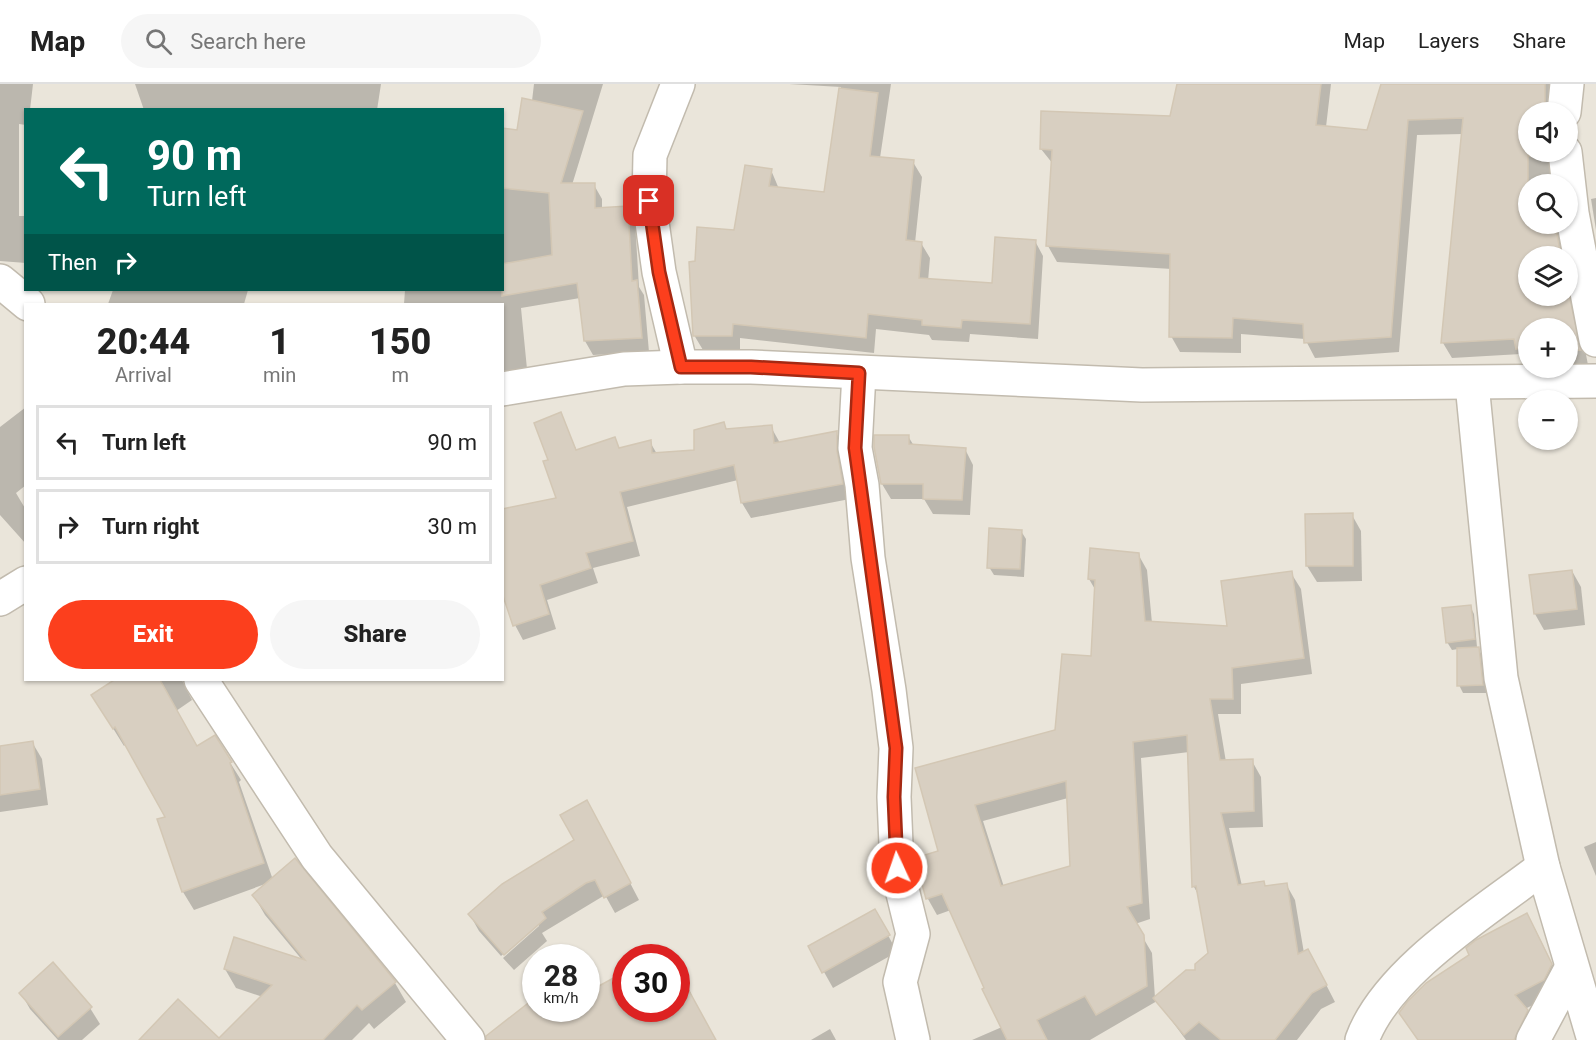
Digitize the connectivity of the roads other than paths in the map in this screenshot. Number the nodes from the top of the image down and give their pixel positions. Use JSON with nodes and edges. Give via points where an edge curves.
{"nodes":[{"id":1,"x":678,"y":84,"type":"edge"},
{"id":2,"x":1567,"y":84,"type":"edge"},
{"id":3,"x":1565,"y":102,"type":"edge"},
{"id":4,"x":1565,"y":162,"type":"edge"},
{"id":5,"x":0,"y":281,"type":"edge"},
{"id":6,"x":27,"y":303,"type":"edge"},
{"id":7,"x":1596,"y":340,"type":"edge"},
{"id":8,"x":681,"y":367,"type":"junction"},
{"id":9,"x":859,"y":373,"type":"junction"},
{"id":10,"x":1596,"y":381,"type":"edge"},
{"id":11,"x":1473,"y":384,"type":"junction"},
{"id":12,"x":504,"y":389,"type":"edge"},
{"id":13,"x":24,"y":584,"type":"edge"},
{"id":14,"x":0,"y":599,"type":"edge"},
{"id":15,"x":202,"y":681,"type":"edge"},
{"id":16,"x":1543,"y":867,"type":"junction"},
{"id":17,"x":1571,"y":969,"type":"junction"},
{"id":18,"x":468,"y":1040,"type":"edge"},
{"id":19,"x":913,"y":1040,"type":"edge"},
{"id":20,"x":1362,"y":1040,"type":"edge"},
{"id":21,"x":1533,"y":1040,"type":"edge"},
{"id":22,"x":1593,"y":1040,"type":"edge"}],
"edges":[{"from":1,"to":8,"type":"street","via":[[650,155],[649,201],[659,272]]},
{"from":2,"to":3,"type":"street"},
{"from":4,"to":7,"type":"street"},
{"from":5,"to":6,"type":"street"},
{"from":8,"to":9,"type":"street"},
{"from":8,"to":12,"type":"street","via":[[624,369]]},
{"from":9,"to":11,"type":"street","via":[[1142,385]]},
{"from":9,"to":19,"type":"street","via":[[855,448],[896,748],[897,868],[913,934],[900,982]]},
{"from":10,"to":11,"type":"street"},
{"from":11,"to":16,"type":"street","via":[[1501,678]]},
{"from":13,"to":14,"type":"street"},
{"from":15,"to":18,"type":"street","via":[[317,857]]},
{"from":16,"to":17,"type":"street"},
{"from":16,"to":20,"type":"street","via":[[1416,963],[1387,999]]},
{"from":17,"to":21,"type":"street"},
{"from":17,"to":22,"type":"street"}]}
